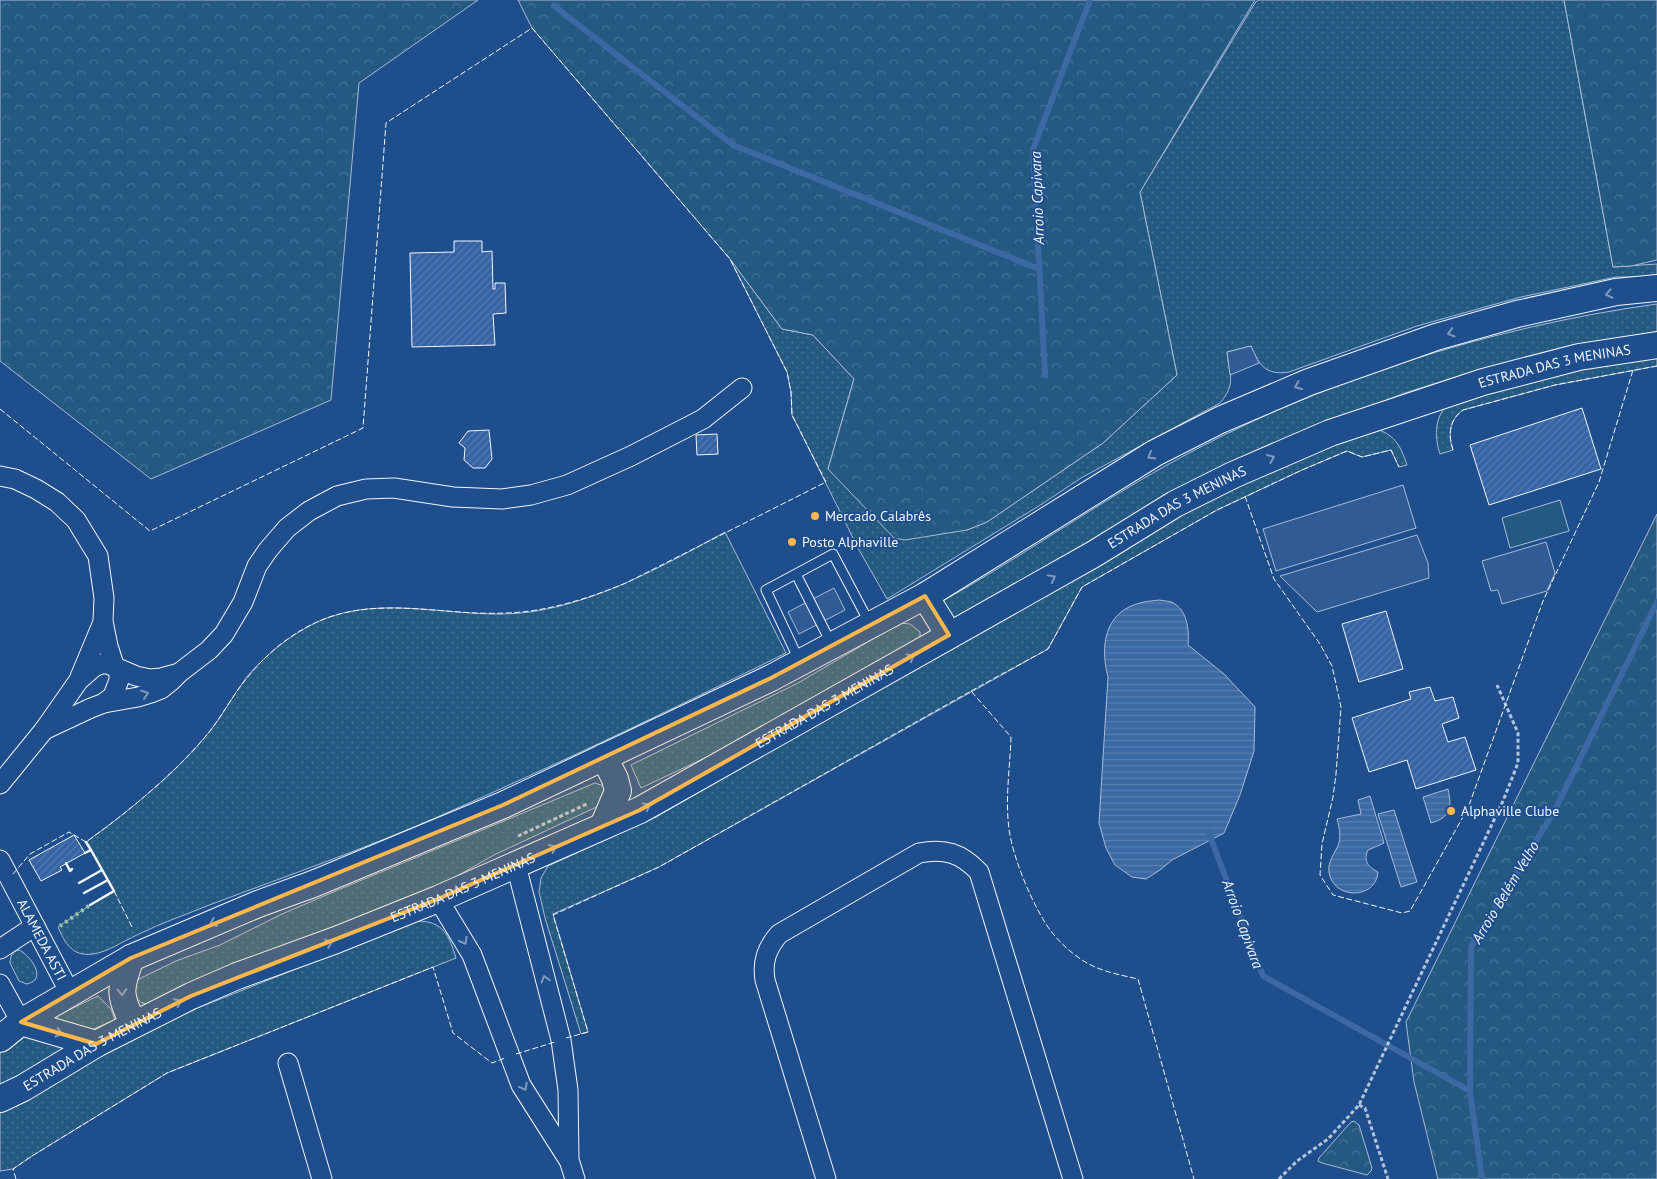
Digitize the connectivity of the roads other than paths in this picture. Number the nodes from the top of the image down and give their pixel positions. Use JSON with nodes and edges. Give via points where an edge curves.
{"nodes":[{"id":1,"x":1657,"y":288,"type":"edge"},
{"id":2,"x":1657,"y":344,"type":"edge"},
{"id":3,"x":742,"y":388,"type":"dead end"},
{"id":4,"x":0,"y":476,"type":"edge"},
{"id":5,"x":796,"y":574,"type":"junction"},
{"id":6,"x":925,"y":596,"type":"junction"},
{"id":7,"x":103,"y":621,"type":"junction"},
{"id":8,"x":870,"y":625,"type":"junction"},
{"id":9,"x":950,"y":635,"type":"junction"},
{"id":10,"x":832,"y":645,"type":"junction"},
{"id":11,"x":800,"y":662,"type":"junction"},
{"id":12,"x":114,"y":666,"type":"junction"},
{"id":13,"x":179,"y":673,"type":"junction"},
{"id":14,"x":79,"y":680,"type":"junction"},
{"id":15,"x":104,"y":703,"type":"junction"},
{"id":16,"x":44,"y":730,"type":"junction"},
{"id":17,"x":604,"y":757,"type":"junction"},
{"id":18,"x":0,"y":784,"type":"edge"},
{"id":19,"x":603,"y":826,"type":"junction"},
{"id":20,"x":0,"y":860,"type":"edge"},
{"id":21,"x":516,"y":865,"type":"junction"},
{"id":22,"x":438,"y":899,"type":"junction"},
{"id":23,"x":35,"y":926,"type":"junction"},
{"id":24,"x":0,"y":949,"type":"edge"},
{"id":25,"x":131,"y":958,"type":"junction"},
{"id":26,"x":0,"y":984,"type":"edge"},
{"id":27,"x":70,"y":993,"type":"junction"},
{"id":28,"x":21,"y":1022,"type":"junction"},
{"id":29,"x":134,"y":1024,"type":"junction"},
{"id":30,"x":0,"y":1039,"type":"edge"},
{"id":31,"x":96,"y":1044,"type":"junction"},
{"id":32,"x":288,"y":1063,"type":"dead end"},
{"id":33,"x":0,"y":1099,"type":"edge"},
{"id":34,"x":569,"y":1160,"type":"junction"},
{"id":35,"x":322,"y":1179,"type":"edge"},
{"id":36,"x":574,"y":1179,"type":"edge"},
{"id":37,"x":826,"y":1179,"type":"edge"},
{"id":38,"x":1073,"y":1179,"type":"edge"}],
"edges":[{"from":1,"to":6,"type":"main road","one_way":true,"via":[[1616,292],[1517,314],[1436,337],[1308,382],[1220,420],[1155,453]]},
{"from":9,"to":2,"type":"main road","name":"ESTRADA DAS 3 MENINAS","one_way":true,"via":[[1175,504],[1330,433],[1526,370]]},
{"from":3,"to":13,"type":"street","via":[[703,419],[631,456],[567,484],[531,494],[502,499],[473,498],[394,488],[337,496],[287,528],[257,566],[243,602],[224,634],[210,650]]},
{"from":4,"to":7,"type":"street","via":[[36,489],[57,502],[76,520],[98,556],[104,598]]},
{"from":5,"to":8,"type":"lane","via":[[833,554]]},
{"from":5,"to":10,"type":"lane"},
{"from":5,"to":11,"type":"lane","via":[[766,590]]},
{"from":6,"to":8,"type":"main road"},
{"from":6,"to":9,"type":"main road"},
{"from":7,"to":12,"type":"street"},
{"from":7,"to":14,"type":"street"},
{"from":8,"to":10,"type":"main road"},
{"from":19,"to":9,"type":"main road","name":"ESTRADA DAS 3 MENINAS","one_way":true,"via":[[640,810]]},
{"from":10,"to":11,"type":"main road"},
{"from":11,"to":17,"type":"main road"},
{"from":12,"to":13,"type":"street","via":[[123,672],[150,678]]},
{"from":12,"to":14,"type":"street","via":[[101,664]]},
{"from":12,"to":15,"type":"street","via":[[119,680],[113,696]]},
{"from":15,"to":13,"type":"street","one_way":true,"via":[[160,689]]},
{"from":14,"to":16,"type":"street"},
{"from":15,"to":16,"type":"street"},
{"from":16,"to":18,"type":"street"},
{"from":17,"to":19,"type":"main road","via":[[618,791]]},
{"from":17,"to":25,"type":"main road","one_way":true,"via":[[407,846]]},
{"from":21,"to":19,"type":"main road","name":"ESTRADA DAS 3 MENINAS","one_way":true},
{"from":20,"to":23,"type":"street","name":"ALAMEDA ASTI"},
{"from":21,"to":22,"type":"main road","name":"ESTRADA DAS 3 MENINAS"},
{"from":34,"to":21,"type":"street","one_way":true,"via":[[568,1090],[561,1040]]},
{"from":29,"to":22,"type":"main road","name":"ESTRADA DAS 3 MENINAS","one_way":true,"via":[[237,976]]},
{"from":22,"to":34,"type":"street","one_way":true,"via":[[472,955],[521,1085]]},
{"from":23,"to":24,"type":"street"},
{"from":23,"to":27,"type":"street","name":"ALAMEDA ASTI"},
{"from":25,"to":27,"type":"main road"},
{"from":25,"to":29,"type":"main road","one_way":true,"via":[[122,984],[122,997]]},
{"from":26,"to":28,"type":"street"},
{"from":27,"to":28,"type":"main road"},
{"from":28,"to":30,"type":"main road"},
{"from":28,"to":31,"type":"main road","one_way":true},
{"from":29,"to":31,"type":"main road","name":"ESTRADA DAS 3 MENINAS"},
{"from":31,"to":33,"type":"main road","name":"ESTRADA DAS 3 MENINAS"},
{"from":32,"to":35,"type":"street"},
{"from":34,"to":36,"type":"street"},
{"from":37,"to":38,"type":"street","via":[[765,980],[766,956],[770,945],[780,934],[919,853],[931,851],[957,854],[979,872]]}]}
